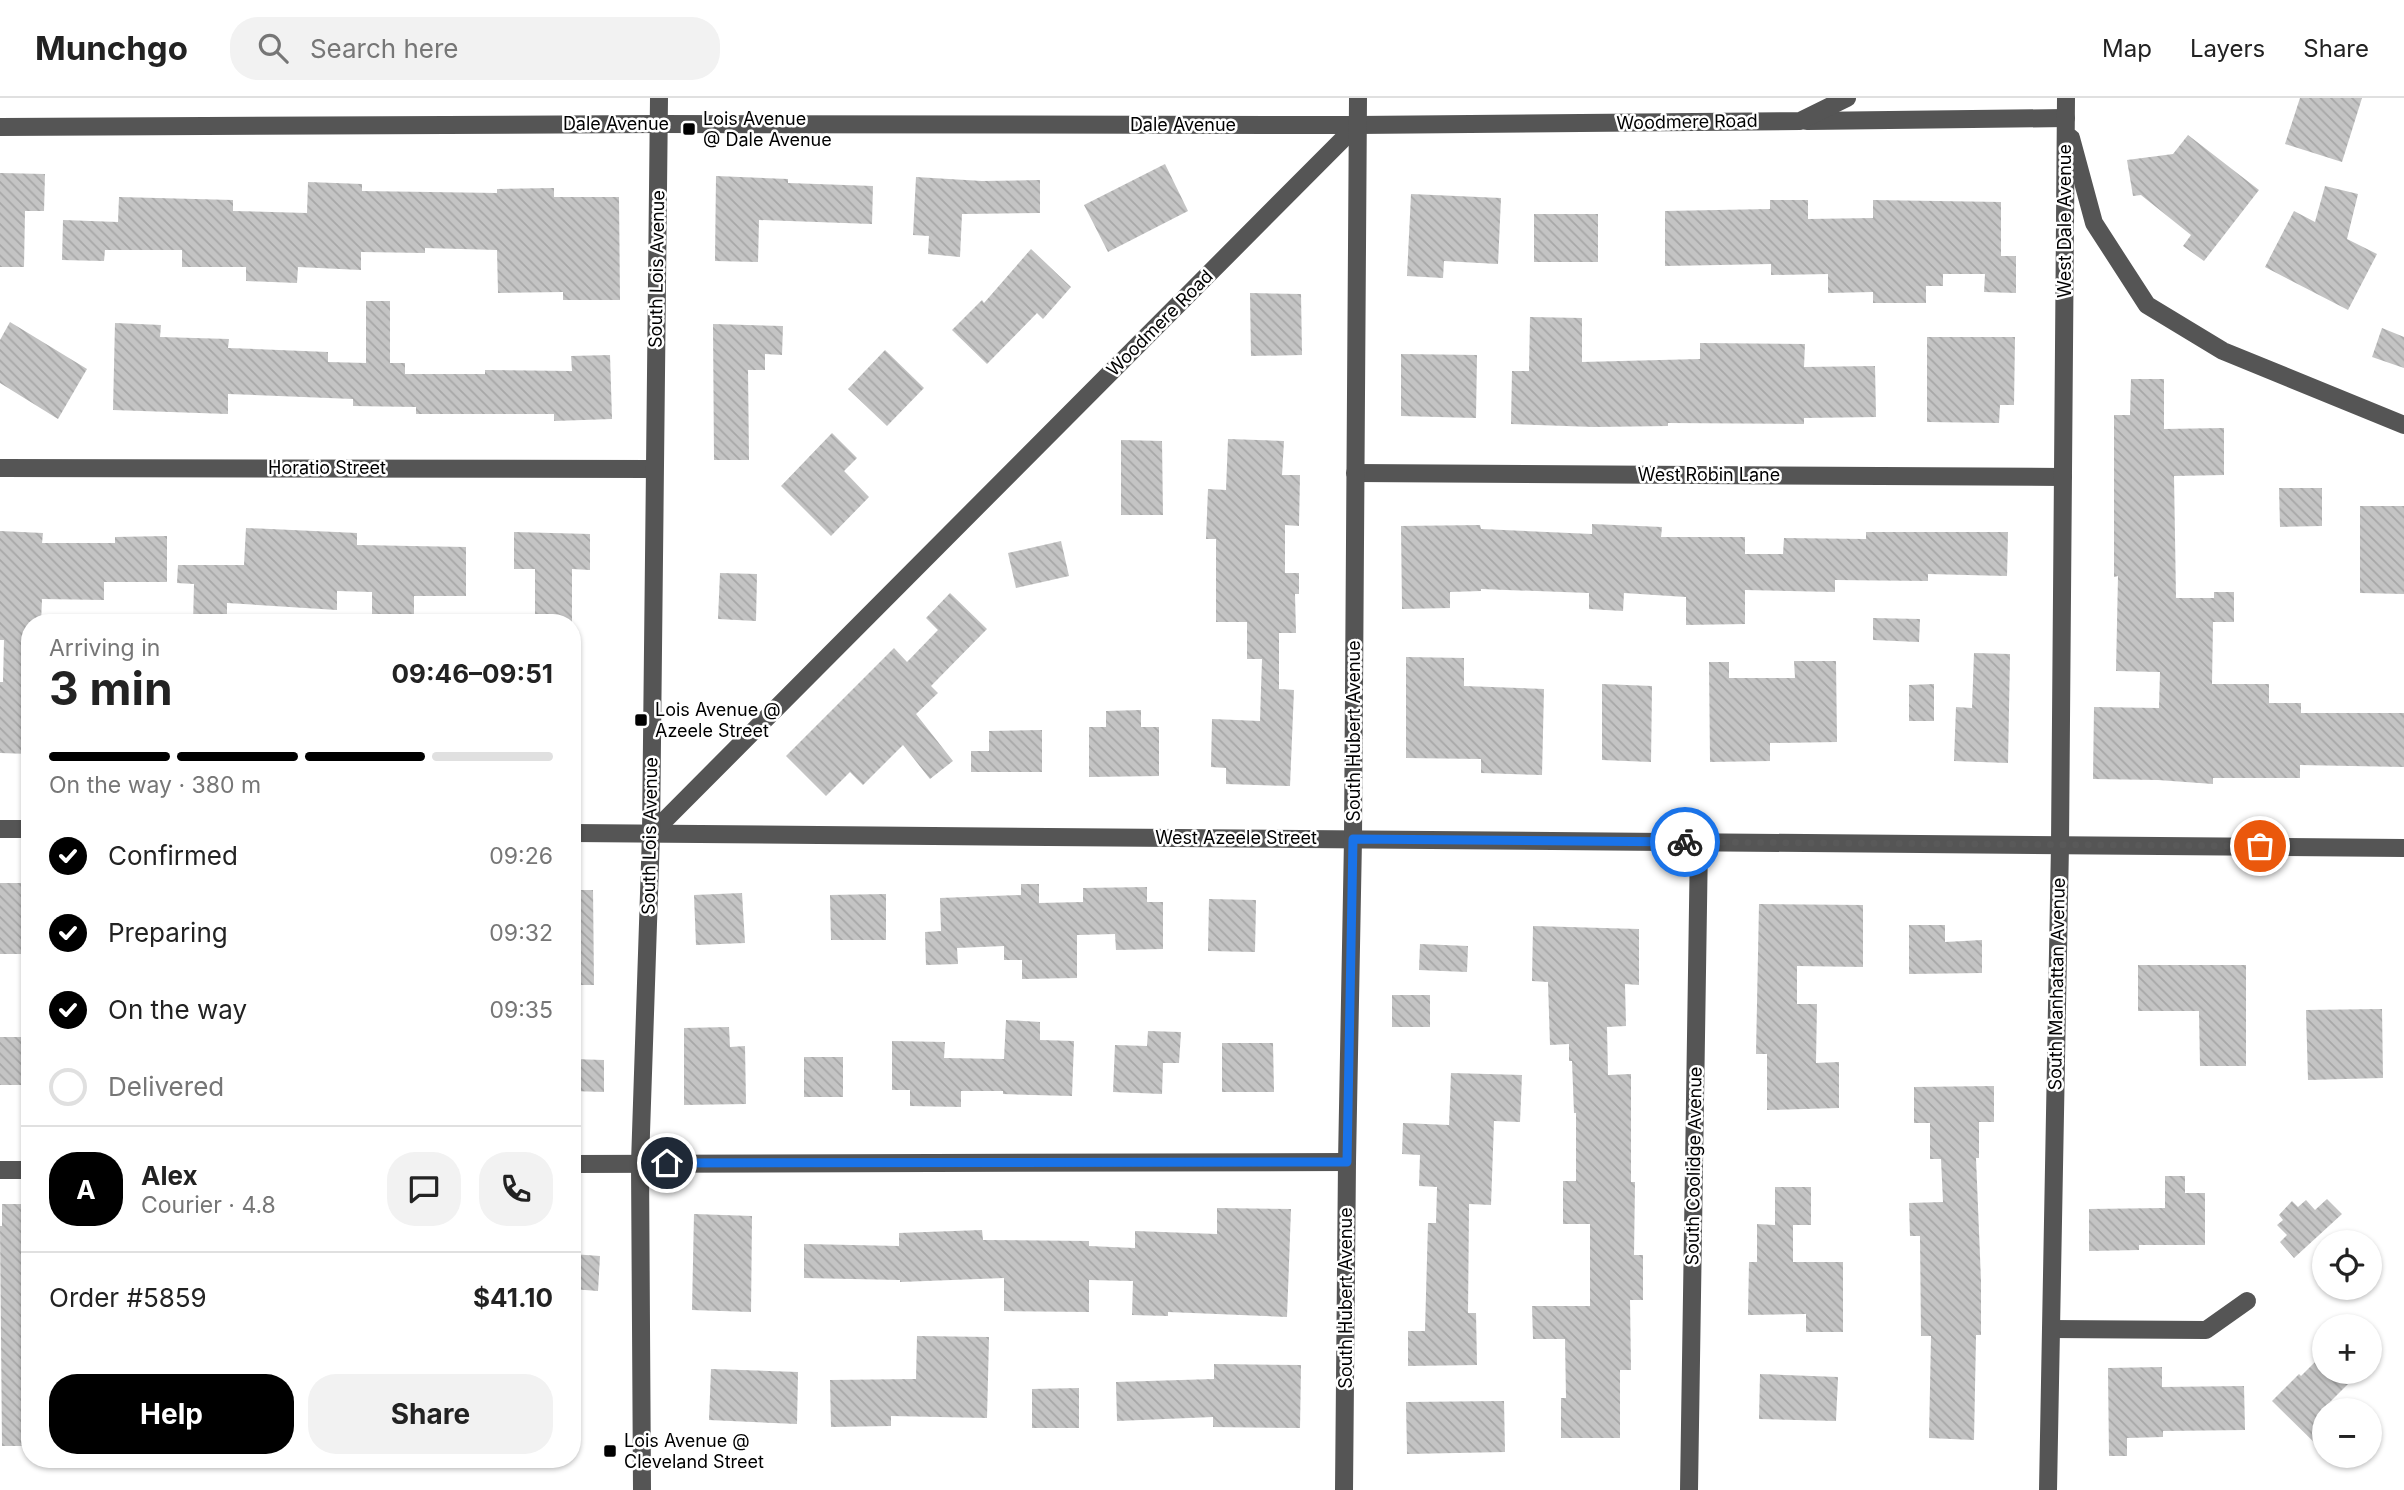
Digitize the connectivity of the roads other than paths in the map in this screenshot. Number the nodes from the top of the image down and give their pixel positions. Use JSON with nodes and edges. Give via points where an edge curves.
{"nodes":[{"id":1,"x":659,"y":98,"type":"edge"},
{"id":2,"x":1357,"y":98,"type":"edge"},
{"id":3,"x":1847,"y":98,"type":"edge"},
{"id":4,"x":2066,"y":98,"type":"edge"},
{"id":5,"x":2066,"y":118,"type":"junction"},
{"id":6,"x":1800,"y":121,"type":"junction"},
{"id":7,"x":659,"y":124,"type":"junction"},
{"id":8,"x":1357,"y":125,"type":"junction"},
{"id":9,"x":0,"y":127,"type":"edge"},
{"id":10,"x":2404,"y":425,"type":"edge"},
{"id":11,"x":0,"y":468,"type":"edge"},
{"id":12,"x":654,"y":469,"type":"junction"},
{"id":13,"x":1355,"y":473,"type":"junction"},
{"id":14,"x":2063,"y":477,"type":"junction"},
{"id":15,"x":0,"y":829,"type":"edge"},
{"id":16,"x":21,"y":829,"type":"edge"},
{"id":17,"x":581,"y":833,"type":"edge"},
{"id":18,"x":651,"y":834,"type":"junction"},
{"id":19,"x":1353,"y":839,"type":"junction"},
{"id":20,"x":1699,"y":842,"type":"junction"},
{"id":21,"x":2060,"y":845,"type":"junction"},
{"id":22,"x":2404,"y":848,"type":"edge"},
{"id":23,"x":1347,"y":1162,"type":"junction"},
{"id":24,"x":640,"y":1163,"type":"junction"},
{"id":25,"x":581,"y":1164,"type":"edge"},
{"id":26,"x":0,"y":1170,"type":"edge"},
{"id":27,"x":21,"y":1170,"type":"edge"},
{"id":28,"x":2247,"y":1301,"type":"dead end"},
{"id":29,"x":2051,"y":1329,"type":"junction"},
{"id":30,"x":642,"y":1490,"type":"edge"},
{"id":31,"x":1344,"y":1490,"type":"edge"},
{"id":32,"x":1689,"y":1490,"type":"edge"},
{"id":33,"x":2048,"y":1490,"type":"edge"}],
"edges":[{"from":1,"to":7,"type":"street","name":"South Lois Avenue"},
{"from":2,"to":8,"type":"street","name":"South Hubert Avenue"},
{"from":3,"to":6,"type":"street","name":"Woodmere Road"},
{"from":4,"to":5,"type":"street"},
{"from":5,"to":6,"type":"street","name":"Woodmere Road"},
{"from":5,"to":10,"type":"street","name":"West Dale Avenue","via":[[2094,223],[2147,305],[2223,351]]},
{"from":5,"to":14,"type":"street","name":"West Dale Avenue"},
{"from":6,"to":8,"type":"street","name":"Woodmere Road"},
{"from":7,"to":8,"type":"street","name":"Dale Avenue"},
{"from":7,"to":9,"type":"street","name":"Dale Avenue"},
{"from":7,"to":12,"type":"street","name":"South Lois Avenue"},
{"from":8,"to":13,"type":"street","name":"South Hubert Avenue"},
{"from":8,"to":18,"type":"street","name":"Woodmere Road"},
{"from":11,"to":12,"type":"street","name":"Horatio Street"},
{"from":12,"to":18,"type":"street","name":"South Lois Avenue"},
{"from":13,"to":14,"type":"street","name":"West Robin Lane"},
{"from":13,"to":19,"type":"street","name":"South Hubert Avenue"},
{"from":14,"to":21,"type":"street","name":"South Manhattan Avenue"},
{"from":15,"to":16,"type":"street"},
{"from":17,"to":18,"type":"street","name":"West Azeele Street"},
{"from":18,"to":19,"type":"street","name":"West Azeele Street"},
{"from":18,"to":24,"type":"street","name":"South Lois Avenue"},
{"from":19,"to":20,"type":"street","name":"West Azeele Street"},
{"from":19,"to":23,"type":"street","name":"South Hubert Avenue"},
{"from":20,"to":21,"type":"street","name":"West Azeele Street"},
{"from":20,"to":32,"type":"street","name":"South Coolidge Avenue"},
{"from":21,"to":22,"type":"street","name":"West Azeele Street"},
{"from":21,"to":29,"type":"street","name":"South Manhattan Avenue"},
{"from":23,"to":24,"type":"street"},
{"from":23,"to":31,"type":"street","name":"South Hubert Avenue"},
{"from":24,"to":25,"type":"street"},
{"from":24,"to":30,"type":"street","name":"South Lois Avenue"},
{"from":26,"to":27,"type":"street"},
{"from":28,"to":29,"type":"street","via":[[2206,1330]]},
{"from":29,"to":33,"type":"street","name":"South Manhattan Avenue"}]}
